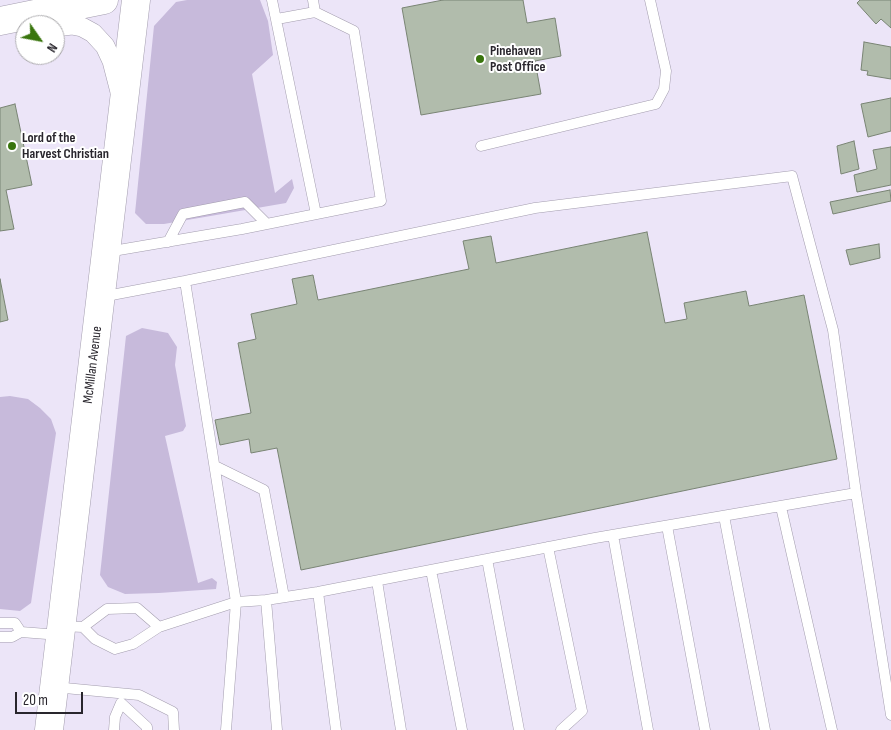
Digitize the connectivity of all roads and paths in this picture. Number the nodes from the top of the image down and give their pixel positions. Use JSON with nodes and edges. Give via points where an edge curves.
{"nodes":[{"id":1,"x":104,"y":0,"type":"edge"},
{"id":2,"x":136,"y":0,"type":"edge"},
{"id":3,"x":272,"y":0,"type":"edge"},
{"id":4,"x":313,"y":0,"type":"edge"},
{"id":5,"x":650,"y":0,"type":"edge"},
{"id":6,"x":315,"y":12,"type":"junction"},
{"id":7,"x":43,"y":15,"type":"edge"},
{"id":8,"x":277,"y":19,"type":"junction"},
{"id":9,"x":65,"y":25,"type":"edge"},
{"id":10,"x":123,"y":104,"type":"junction"},
{"id":11,"x":481,"y":146,"type":"dead end"},
{"id":12,"x":316,"y":214,"type":"junction"},
{"id":13,"x":267,"y":224,"type":"junction"},
{"id":14,"x":168,"y":242,"type":"junction"},
{"id":15,"x":106,"y":252,"type":"junction"},
{"id":16,"x":185,"y":281,"type":"junction"},
{"id":17,"x":101,"y":297,"type":"junction"},
{"id":18,"x":214,"y":466,"type":"junction"},
{"id":19,"x":856,"y":493,"type":"junction"},
{"id":20,"x":781,"y":507,"type":"junction"},
{"id":21,"x":724,"y":516,"type":"junction"},
{"id":22,"x":667,"y":526,"type":"junction"},
{"id":23,"x":613,"y":535,"type":"junction"},
{"id":24,"x":548,"y":547,"type":"junction"},
{"id":25,"x":487,"y":559,"type":"junction"},
{"id":26,"x":431,"y":570,"type":"junction"},
{"id":27,"x":377,"y":581,"type":"junction"},
{"id":28,"x":318,"y":592,"type":"junction"},
{"id":29,"x":284,"y":598,"type":"junction"},
{"id":30,"x":266,"y":600,"type":"junction"},
{"id":31,"x":236,"y":602,"type":"junction"},
{"id":32,"x":0,"y":623,"type":"edge"},
{"id":33,"x":159,"y":627,"type":"junction"},
{"id":34,"x":69,"y":629,"type":"junction"},
{"id":35,"x":21,"y":632,"type":"junction"},
{"id":36,"x":0,"y":637,"type":"edge"},
{"id":37,"x":53,"y":687,"type":"junction"},
{"id":38,"x":122,"y":698,"type":"junction"},
{"id":39,"x":891,"y":715,"type":"edge"},
{"id":40,"x":49,"y":730,"type":"edge"},
{"id":41,"x":114,"y":730,"type":"edge"},
{"id":42,"x":147,"y":730,"type":"edge"},
{"id":43,"x":174,"y":730,"type":"edge"},
{"id":44,"x":226,"y":730,"type":"edge"},
{"id":45,"x":277,"y":730,"type":"edge"},
{"id":46,"x":336,"y":730,"type":"edge"},
{"id":47,"x":401,"y":730,"type":"edge"},
{"id":48,"x":462,"y":730,"type":"edge"},
{"id":49,"x":520,"y":730,"type":"edge"},
{"id":50,"x":560,"y":730,"type":"edge"},
{"id":51,"x":648,"y":730,"type":"edge"},
{"id":52,"x":706,"y":730,"type":"edge"},
{"id":53,"x":765,"y":730,"type":"edge"},
{"id":54,"x":832,"y":730,"type":"edge"}],
"edges":[{"from":1,"to":7,"type":"street"},
{"from":2,"to":10,"type":"street","name":"McMillan Avenue"},
{"from":3,"to":8,"type":"lane"},
{"from":4,"to":6,"type":"lane"},
{"from":5,"to":11,"type":"lane","via":[[666,71],[664,89],[656,104]]},
{"from":6,"to":8,"type":"lane"},
{"from":6,"to":12,"type":"lane","via":[[354,31],[381,201]]},
{"from":8,"to":12,"type":"lane"},
{"from":9,"to":10,"type":"street","via":[[82,27],[105,46]]},
{"from":10,"to":15,"type":"street","name":"McMillan Avenue"},
{"from":12,"to":13,"type":"lane"},
{"from":13,"to":14,"type":"lane"},
{"from":13,"to":14,"type":"lane","via":[[245,202],[184,214]]},
{"from":14,"to":15,"type":"lane"},
{"from":15,"to":17,"type":"street","name":"McMillan Avenue"},
{"from":16,"to":17,"type":"lane"},
{"from":16,"to":18,"type":"lane"},
{"from":16,"to":19,"type":"lane","via":[[535,208],[792,176],[833,330]]},
{"from":17,"to":34,"type":"street","name":"McMillan Avenue"},
{"from":18,"to":29,"type":"lane","via":[[264,490]]},
{"from":18,"to":31,"type":"lane"},
{"from":19,"to":20,"type":"lane"},
{"from":19,"to":39,"type":"lane"},
{"from":20,"to":21,"type":"lane"},
{"from":20,"to":54,"type":"lane"},
{"from":21,"to":22,"type":"lane"},
{"from":21,"to":53,"type":"lane"},
{"from":22,"to":23,"type":"lane"},
{"from":22,"to":52,"type":"lane"},
{"from":23,"to":24,"type":"lane"},
{"from":23,"to":51,"type":"lane"},
{"from":24,"to":25,"type":"lane"},
{"from":24,"to":50,"type":"lane","via":[[582,711]]},
{"from":25,"to":26,"type":"lane"},
{"from":25,"to":49,"type":"lane"},
{"from":26,"to":27,"type":"lane"},
{"from":26,"to":48,"type":"lane"},
{"from":27,"to":28,"type":"lane"},
{"from":27,"to":47,"type":"lane"},
{"from":28,"to":29,"type":"lane"},
{"from":28,"to":46,"type":"lane"},
{"from":29,"to":30,"type":"lane"},
{"from":30,"to":31,"type":"lane"},
{"from":30,"to":45,"type":"lane"},
{"from":31,"to":33,"type":"lane"},
{"from":31,"to":44,"type":"lane"},
{"from":32,"to":35,"type":"lane","via":[[15,624]]},
{"from":33,"to":34,"type":"lane","via":[[133,644],[115,649]]},
{"from":33,"to":34,"type":"lane","via":[[137,608],[107,609]]},
{"from":34,"to":35,"type":"lane"},
{"from":34,"to":37,"type":"street","name":"McMillan Avenue"},
{"from":35,"to":36,"type":"lane","via":[[12,637]]},
{"from":37,"to":38,"type":"lane"},
{"from":37,"to":40,"type":"street","name":"McMillan Avenue"},
{"from":38,"to":41,"type":"lane"},
{"from":38,"to":42,"type":"lane"},
{"from":38,"to":43,"type":"lane","via":[[140,695],[173,712]]}]}
